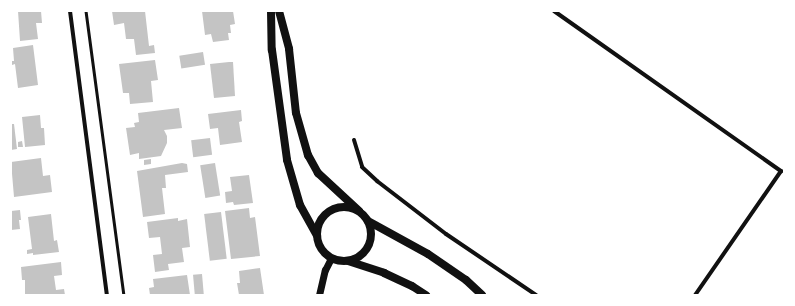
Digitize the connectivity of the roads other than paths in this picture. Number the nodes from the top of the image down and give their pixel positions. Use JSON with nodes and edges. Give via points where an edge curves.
{"nodes":[{"id":1,"x":70,"y":11,"type":"edge"},
{"id":2,"x":271,"y":11,"type":"edge"},
{"id":3,"x":280,"y":11,"type":"edge"},
{"id":4,"x":554,"y":11,"type":"edge"},
{"id":5,"x":354,"y":140,"type":"dead end"},
{"id":6,"x":359,"y":211,"type":"junction"},
{"id":7,"x":368,"y":220,"type":"junction"},
{"id":8,"x":317,"y":236,"type":"junction"},
{"id":9,"x":331,"y":258,"type":"junction"},
{"id":10,"x":348,"y":261,"type":"junction"},
{"id":11,"x":107,"y":295,"type":"edge"},
{"id":12,"x":319,"y":295,"type":"edge"},
{"id":13,"x":426,"y":295,"type":"edge"},
{"id":14,"x":482,"y":295,"type":"edge"},
{"id":15,"x":536,"y":295,"type":"edge"},
{"id":16,"x":695,"y":295,"type":"edge"}],
"edges":[{"from":1,"to":11,"type":"street"},
{"from":2,"to":8,"type":"main road","via":[[272,50],[287,160],[300,205]]},
{"from":3,"to":6,"type":"main road","via":[[288,49],[296,113],[308,155],[318,173]]},
{"from":4,"to":16,"type":"street","via":[[781,171]]},
{"from":5,"to":15,"type":"street","via":[[362,167],[377,181],[446,234]]},
{"from":6,"to":7,"type":"main road"},
{"from":6,"to":8,"type":"main road","via":[[343,206],[330,210],[320,219]]},
{"from":7,"to":10,"type":"main road","via":[[371,229],[368,246],[363,253]]},
{"from":7,"to":14,"type":"main road","via":[[428,254],[466,280]]},
{"from":8,"to":9,"type":"main road","via":[[319,245]]},
{"from":9,"to":10,"type":"main road"},
{"from":9,"to":12,"type":"street","via":[[325,270]]},
{"from":10,"to":13,"type":"main road","via":[[384,273]]}]}
